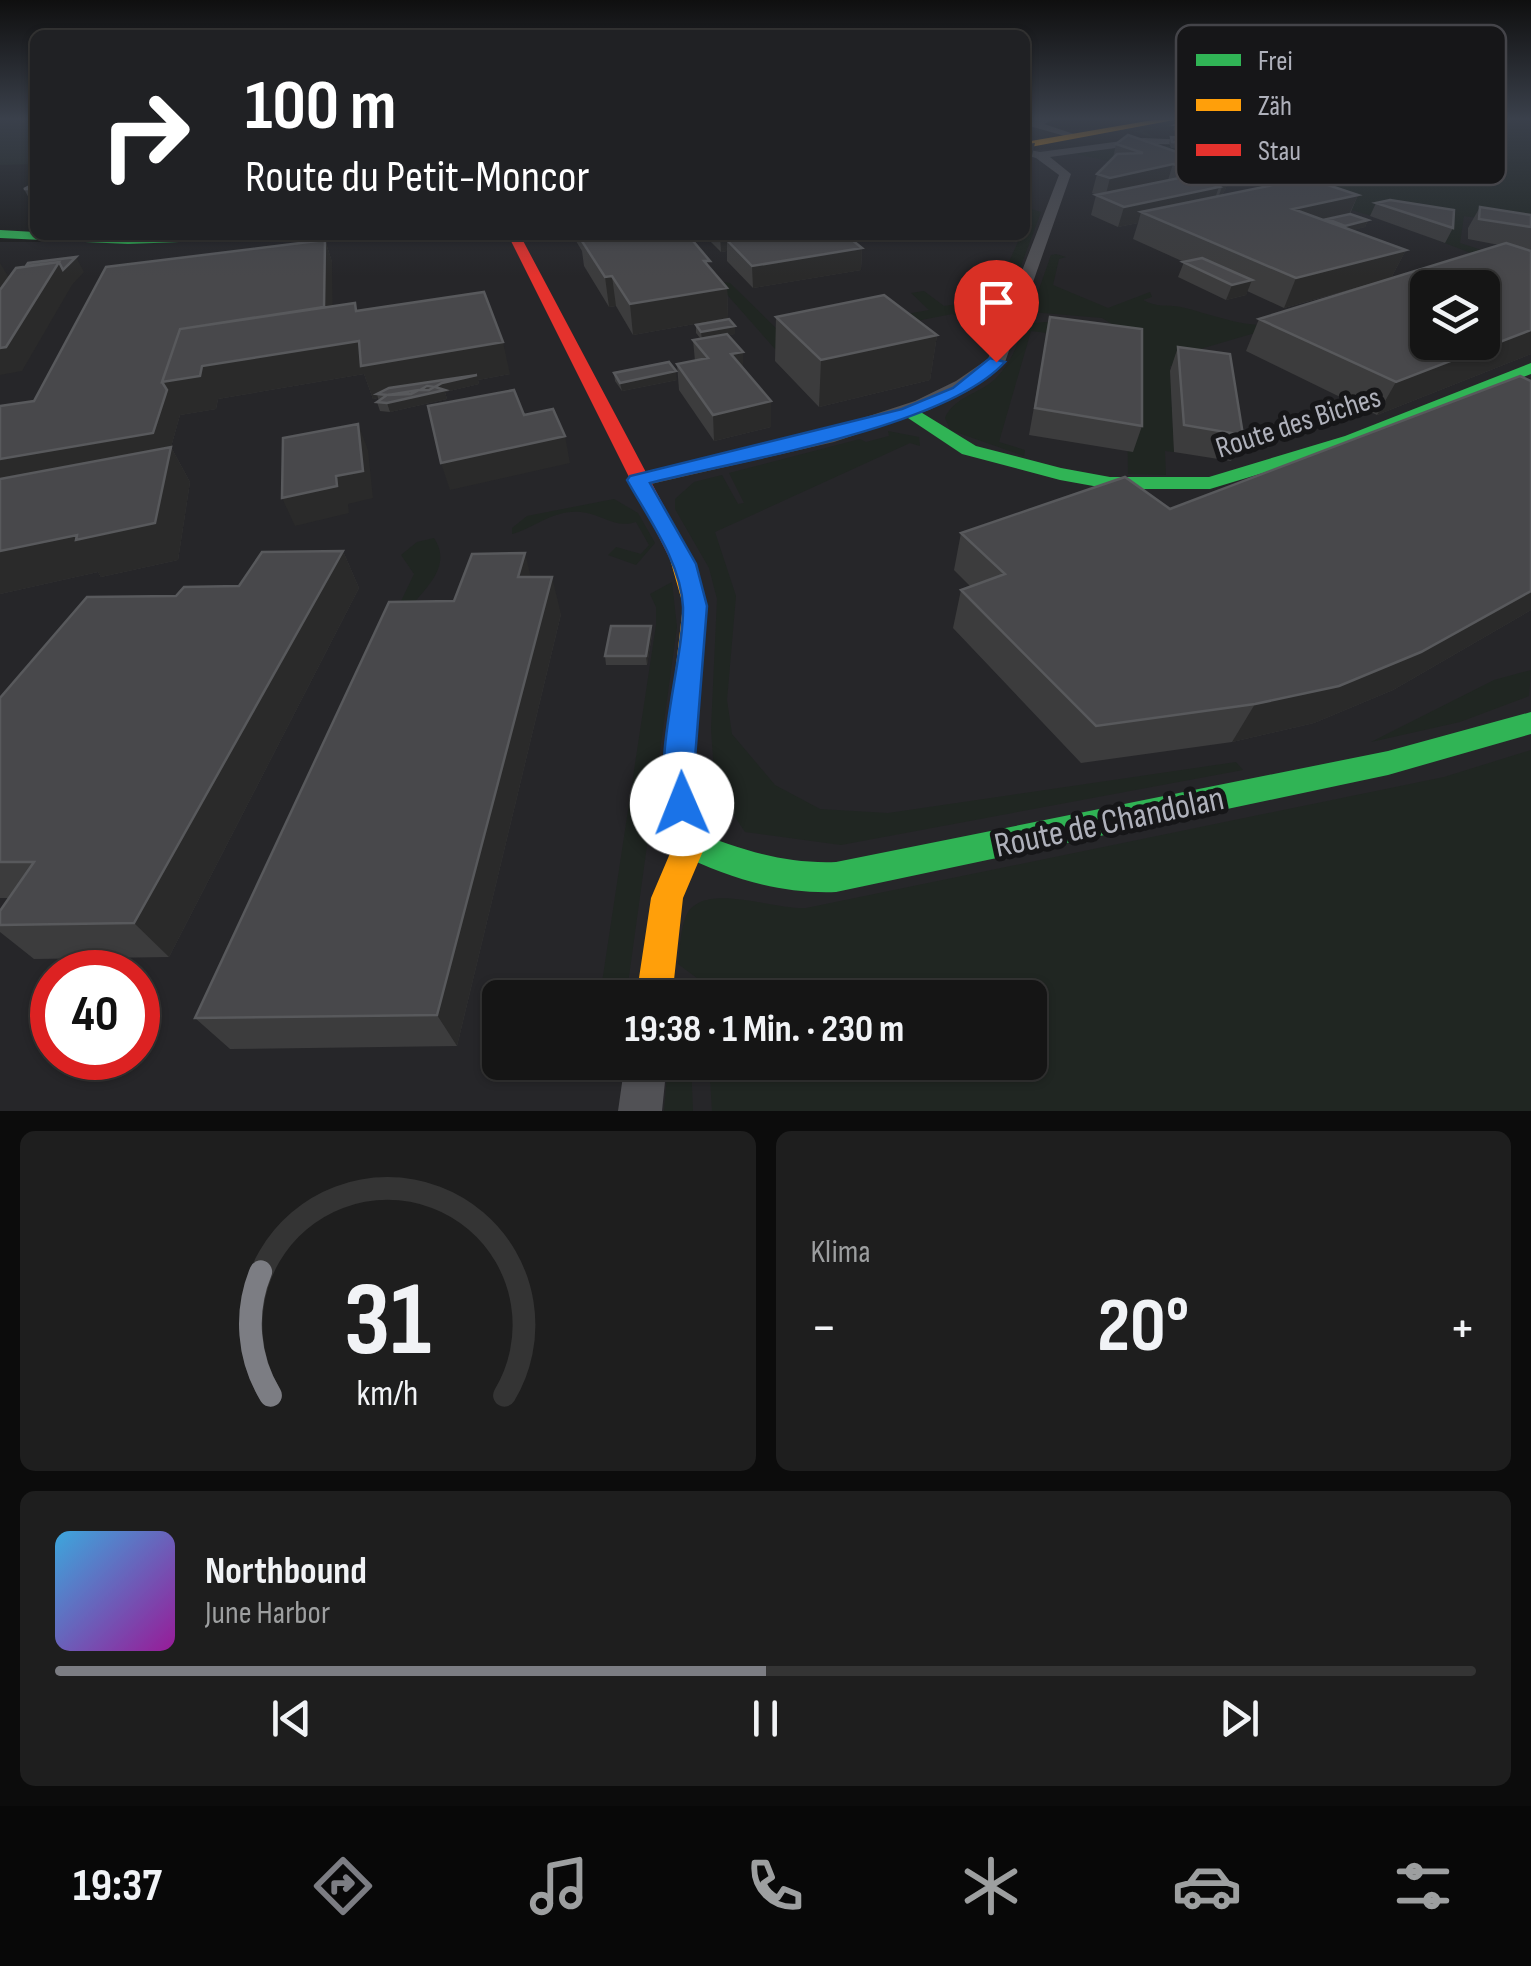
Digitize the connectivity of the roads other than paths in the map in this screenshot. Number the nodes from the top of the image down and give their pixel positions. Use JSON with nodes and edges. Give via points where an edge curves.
{"nodes":[{"id":1,"x":1062,"y":172,"type":"edge"},
{"id":2,"x":0,"y":225,"type":"edge"},
{"id":3,"x":30,"y":228,"type":"edge"},
{"id":4,"x":0,"y":234,"type":"edge"},
{"id":5,"x":30,"y":236,"type":"edge"},
{"id":6,"x":517,"y":240,"type":"edge"},
{"id":7,"x":1531,"y":368,"type":"edge"},
{"id":8,"x":908,"y":412,"type":"junction"},
{"id":9,"x":638,"y":480,"type":"junction"},
{"id":10,"x":1531,"y":724,"type":"edge"},
{"id":11,"x":690,"y":844,"type":"junction"},
{"id":12,"x":656,"y":980,"type":"edge"},
{"id":13,"x":644,"y":1080,"type":"edge"},
{"id":14,"x":640,"y":1111,"type":"edge"}],
"edges":[{"from":1,"to":8,"type":"street","via":[[996,362],[959,391]]},
{"from":2,"to":3,"type":"street"},
{"from":4,"to":5,"type":"street"},
{"from":6,"to":9,"type":"street"},
{"from":7,"to":8,"type":"street","name":"Route des Biches","via":[[1352,440],[1210,483],[1110,483],[1006,462],[969,450]]},
{"from":8,"to":9,"type":"street"},
{"from":9,"to":11,"type":"street","via":[[684,564],[695,606],[679,771]]},
{"from":10,"to":11,"type":"street","name":"Route de Chandolan","via":[[1388,763],[836,877],[796,882],[755,875]]},
{"from":11,"to":12,"type":"street","via":[[667,898]]},
{"from":13,"to":14,"type":"street"}]}
